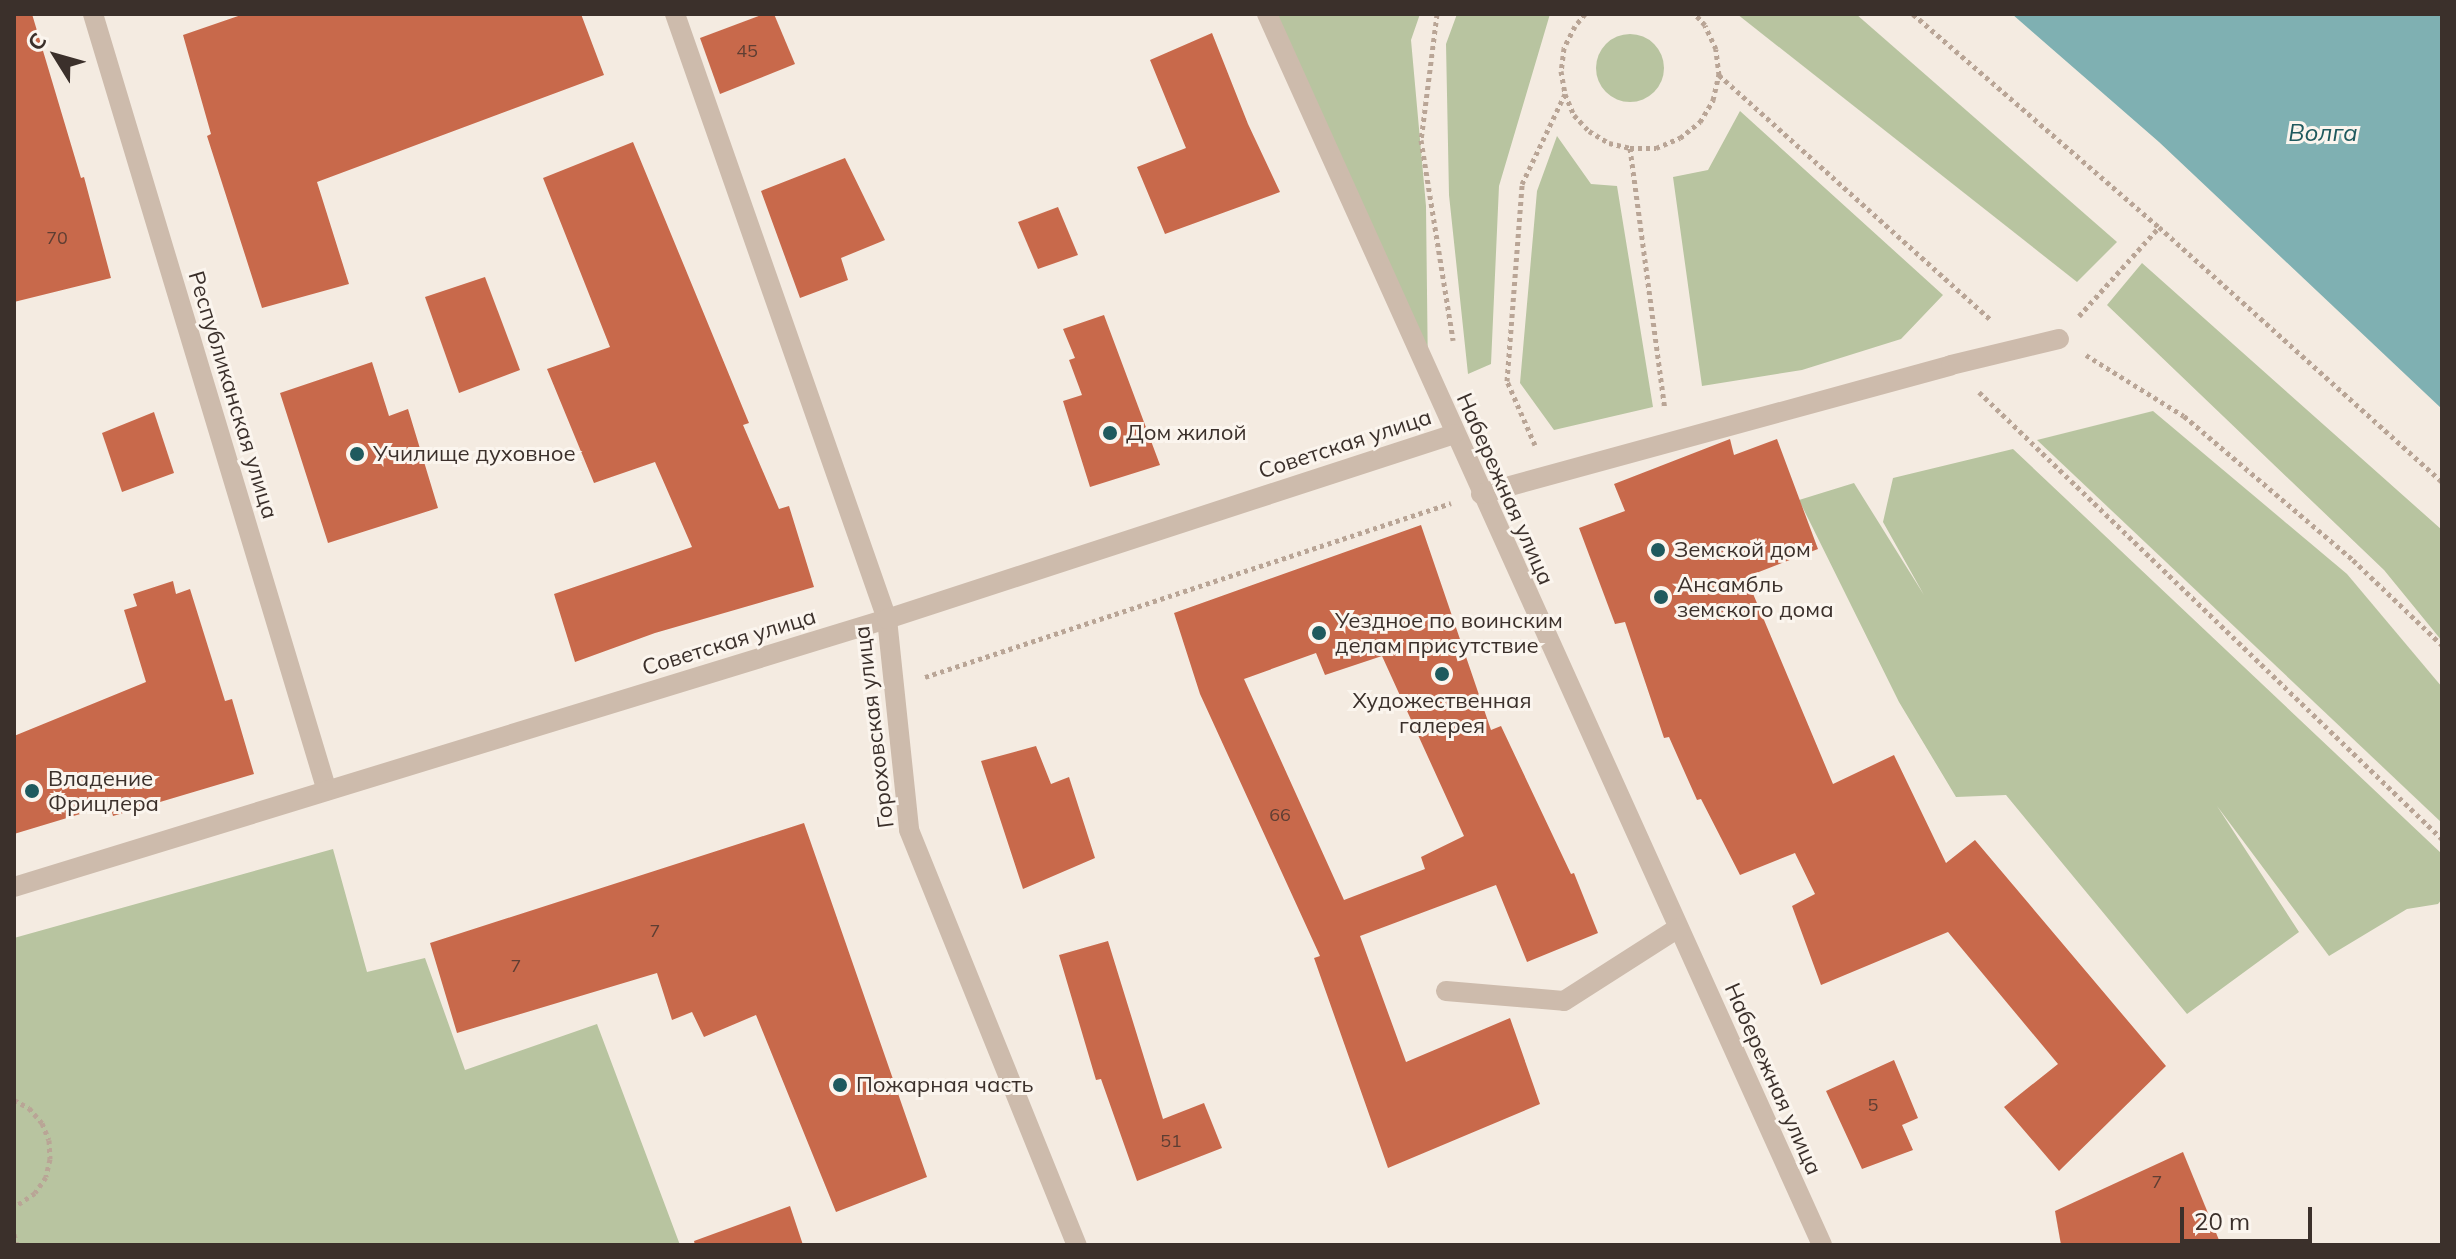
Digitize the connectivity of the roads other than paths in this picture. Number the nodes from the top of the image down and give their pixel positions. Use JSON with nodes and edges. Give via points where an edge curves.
{"nodes":[{"id":1,"x":93,"y":14,"type":"edge"},
{"id":2,"x":675,"y":14,"type":"edge"},
{"id":3,"x":1267,"y":14,"type":"edge"},
{"id":4,"x":2059,"y":339,"type":"road end"},
{"id":5,"x":1454,"y":434,"type":"junction"},
{"id":6,"x":1481,"y":494,"type":"junction"},
{"id":7,"x":887,"y":619,"type":"junction"},
{"id":8,"x":327,"y":791,"type":"junction"},
{"id":9,"x":14,"y":887,"type":"edge"},
{"id":10,"x":1678,"y":928,"type":"junction"},
{"id":11,"x":1446,"y":991,"type":"dead end"},
{"id":12,"x":1077,"y":1245,"type":"edge"},
{"id":13,"x":1822,"y":1245,"type":"edge"}],
"edges":[{"from":1,"to":8,"type":"street","name":"Республиканская улица"},
{"from":2,"to":7,"type":"street","name":"Гороховская улица"},
{"from":3,"to":5,"type":"street","name":"Набережная улица"},
{"from":4,"to":6,"type":"street"},
{"from":5,"to":6,"type":"street","name":"Набережная улица"},
{"from":5,"to":7,"type":"street","name":"Советская улица"},
{"from":6,"to":10,"type":"street","name":"Набережная улица"},
{"from":7,"to":8,"type":"street","name":"Советская улица"},
{"from":7,"to":12,"type":"street","name":"Гороховская улица","via":[[909,830]]},
{"from":8,"to":9,"type":"street","name":"Советская улица"},
{"from":10,"to":11,"type":"street","via":[[1564,1001]]},
{"from":10,"to":13,"type":"street","name":"Набережная улица"}]}
